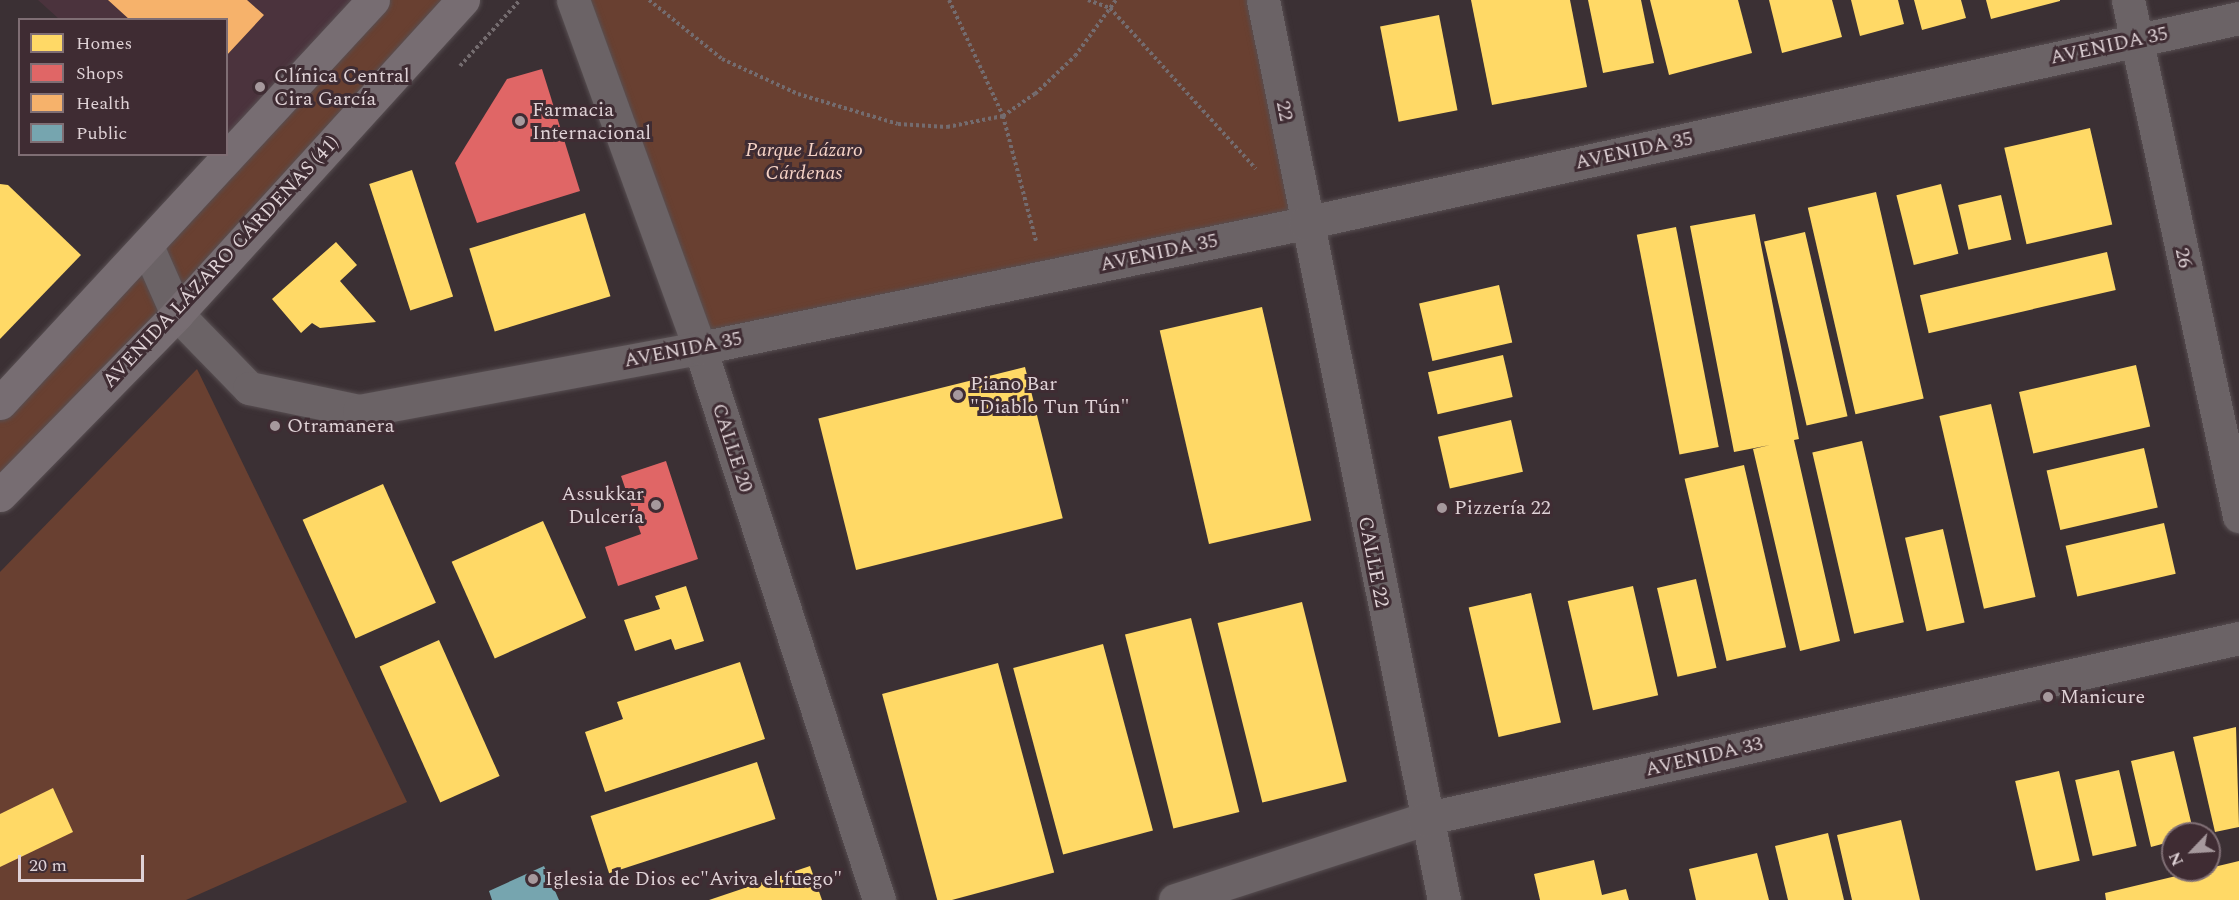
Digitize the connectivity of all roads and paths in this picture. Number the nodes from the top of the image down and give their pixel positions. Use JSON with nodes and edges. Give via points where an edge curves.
{"nodes":[{"id":1,"x":373,"y":0,"type":"edge"},
{"id":2,"x":463,"y":0,"type":"edge"},
{"id":3,"x":573,"y":0,"type":"edge"},
{"id":4,"x":649,"y":0,"type":"edge"},
{"id":5,"x":949,"y":0,"type":"edge"},
{"id":6,"x":1088,"y":0,"type":"edge"},
{"id":7,"x":1116,"y":0,"type":"edge"},
{"id":8,"x":1263,"y":0,"type":"edge"},
{"id":9,"x":2128,"y":0,"type":"edge"},
{"id":10,"x":1110,"y":8,"type":"junction"},
{"id":11,"x":2239,"y":18,"type":"edge"},
{"id":12,"x":2136,"y":40,"type":"junction"},
{"id":13,"x":1003,"y":116,"type":"junction"},
{"id":14,"x":1258,"y":171,"type":"dead end"},
{"id":15,"x":1305,"y":223,"type":"junction"},
{"id":16,"x":147,"y":246,"type":"junction"},
{"id":17,"x":1045,"y":277,"type":"junction"},
{"id":18,"x":177,"y":314,"type":"junction"},
{"id":19,"x":700,"y":348,"type":"junction"},
{"id":20,"x":0,"y":403,"type":"edge"},
{"id":21,"x":0,"y":495,"type":"edge"},
{"id":22,"x":2239,"y":516,"type":"edge"},
{"id":23,"x":2239,"y":638,"type":"edge"},
{"id":24,"x":1424,"y":819,"type":"junction"},
{"id":25,"x":879,"y":900,"type":"edge"},
{"id":26,"x":1175,"y":900,"type":"edge"},
{"id":27,"x":1444,"y":900,"type":"edge"}],
"edges":[{"from":1,"to":16,"type":"main road"},
{"from":2,"to":18,"type":"main road","name":"AVENIDA LÁZARO CÁRDENAS (41)"},
{"from":3,"to":19,"type":"street","name":"CALLE 20"},
{"from":4,"to":13,"type":"path","via":[[722,59],[798,94],[898,124],[947,127]]},
{"from":5,"to":13,"type":"path"},
{"from":6,"to":10,"type":"path"},
{"from":7,"to":10,"type":"path"},
{"from":8,"to":15,"type":"street","name":"22"},
{"from":9,"to":12,"type":"street","name":"26"},
{"from":10,"to":13,"type":"path","via":[[1075,56]]},
{"from":10,"to":14,"type":"path"},
{"from":11,"to":12,"type":"street","name":"AVENIDA 35"},
{"from":12,"to":15,"type":"street","name":"AVENIDA 35"},
{"from":12,"to":22,"type":"street","name":"26"},
{"from":13,"to":17,"type":"path"},
{"from":15,"to":17,"type":"street","name":"AVENIDA 35"},
{"from":15,"to":24,"type":"street","name":"CALLE 22"},
{"from":16,"to":18,"type":"street","name":"AVENIDA 35"},
{"from":16,"to":20,"type":"main road"},
{"from":17,"to":19,"type":"street","name":"AVENIDA 35"},
{"from":18,"to":19,"type":"street","name":"AVENIDA 35","via":[[249,388],[359,411]]},
{"from":18,"to":21,"type":"main road","name":"AVENIDA LÁZARO CÁRDENAS (41)"},
{"from":19,"to":25,"type":"street","name":"CALLE 20"},
{"from":23,"to":24,"type":"street","name":"AVENIDA 33"},
{"from":24,"to":26,"type":"street","name":"AVENIDA 33"},
{"from":24,"to":27,"type":"street","name":"CALLE 22"}]}
